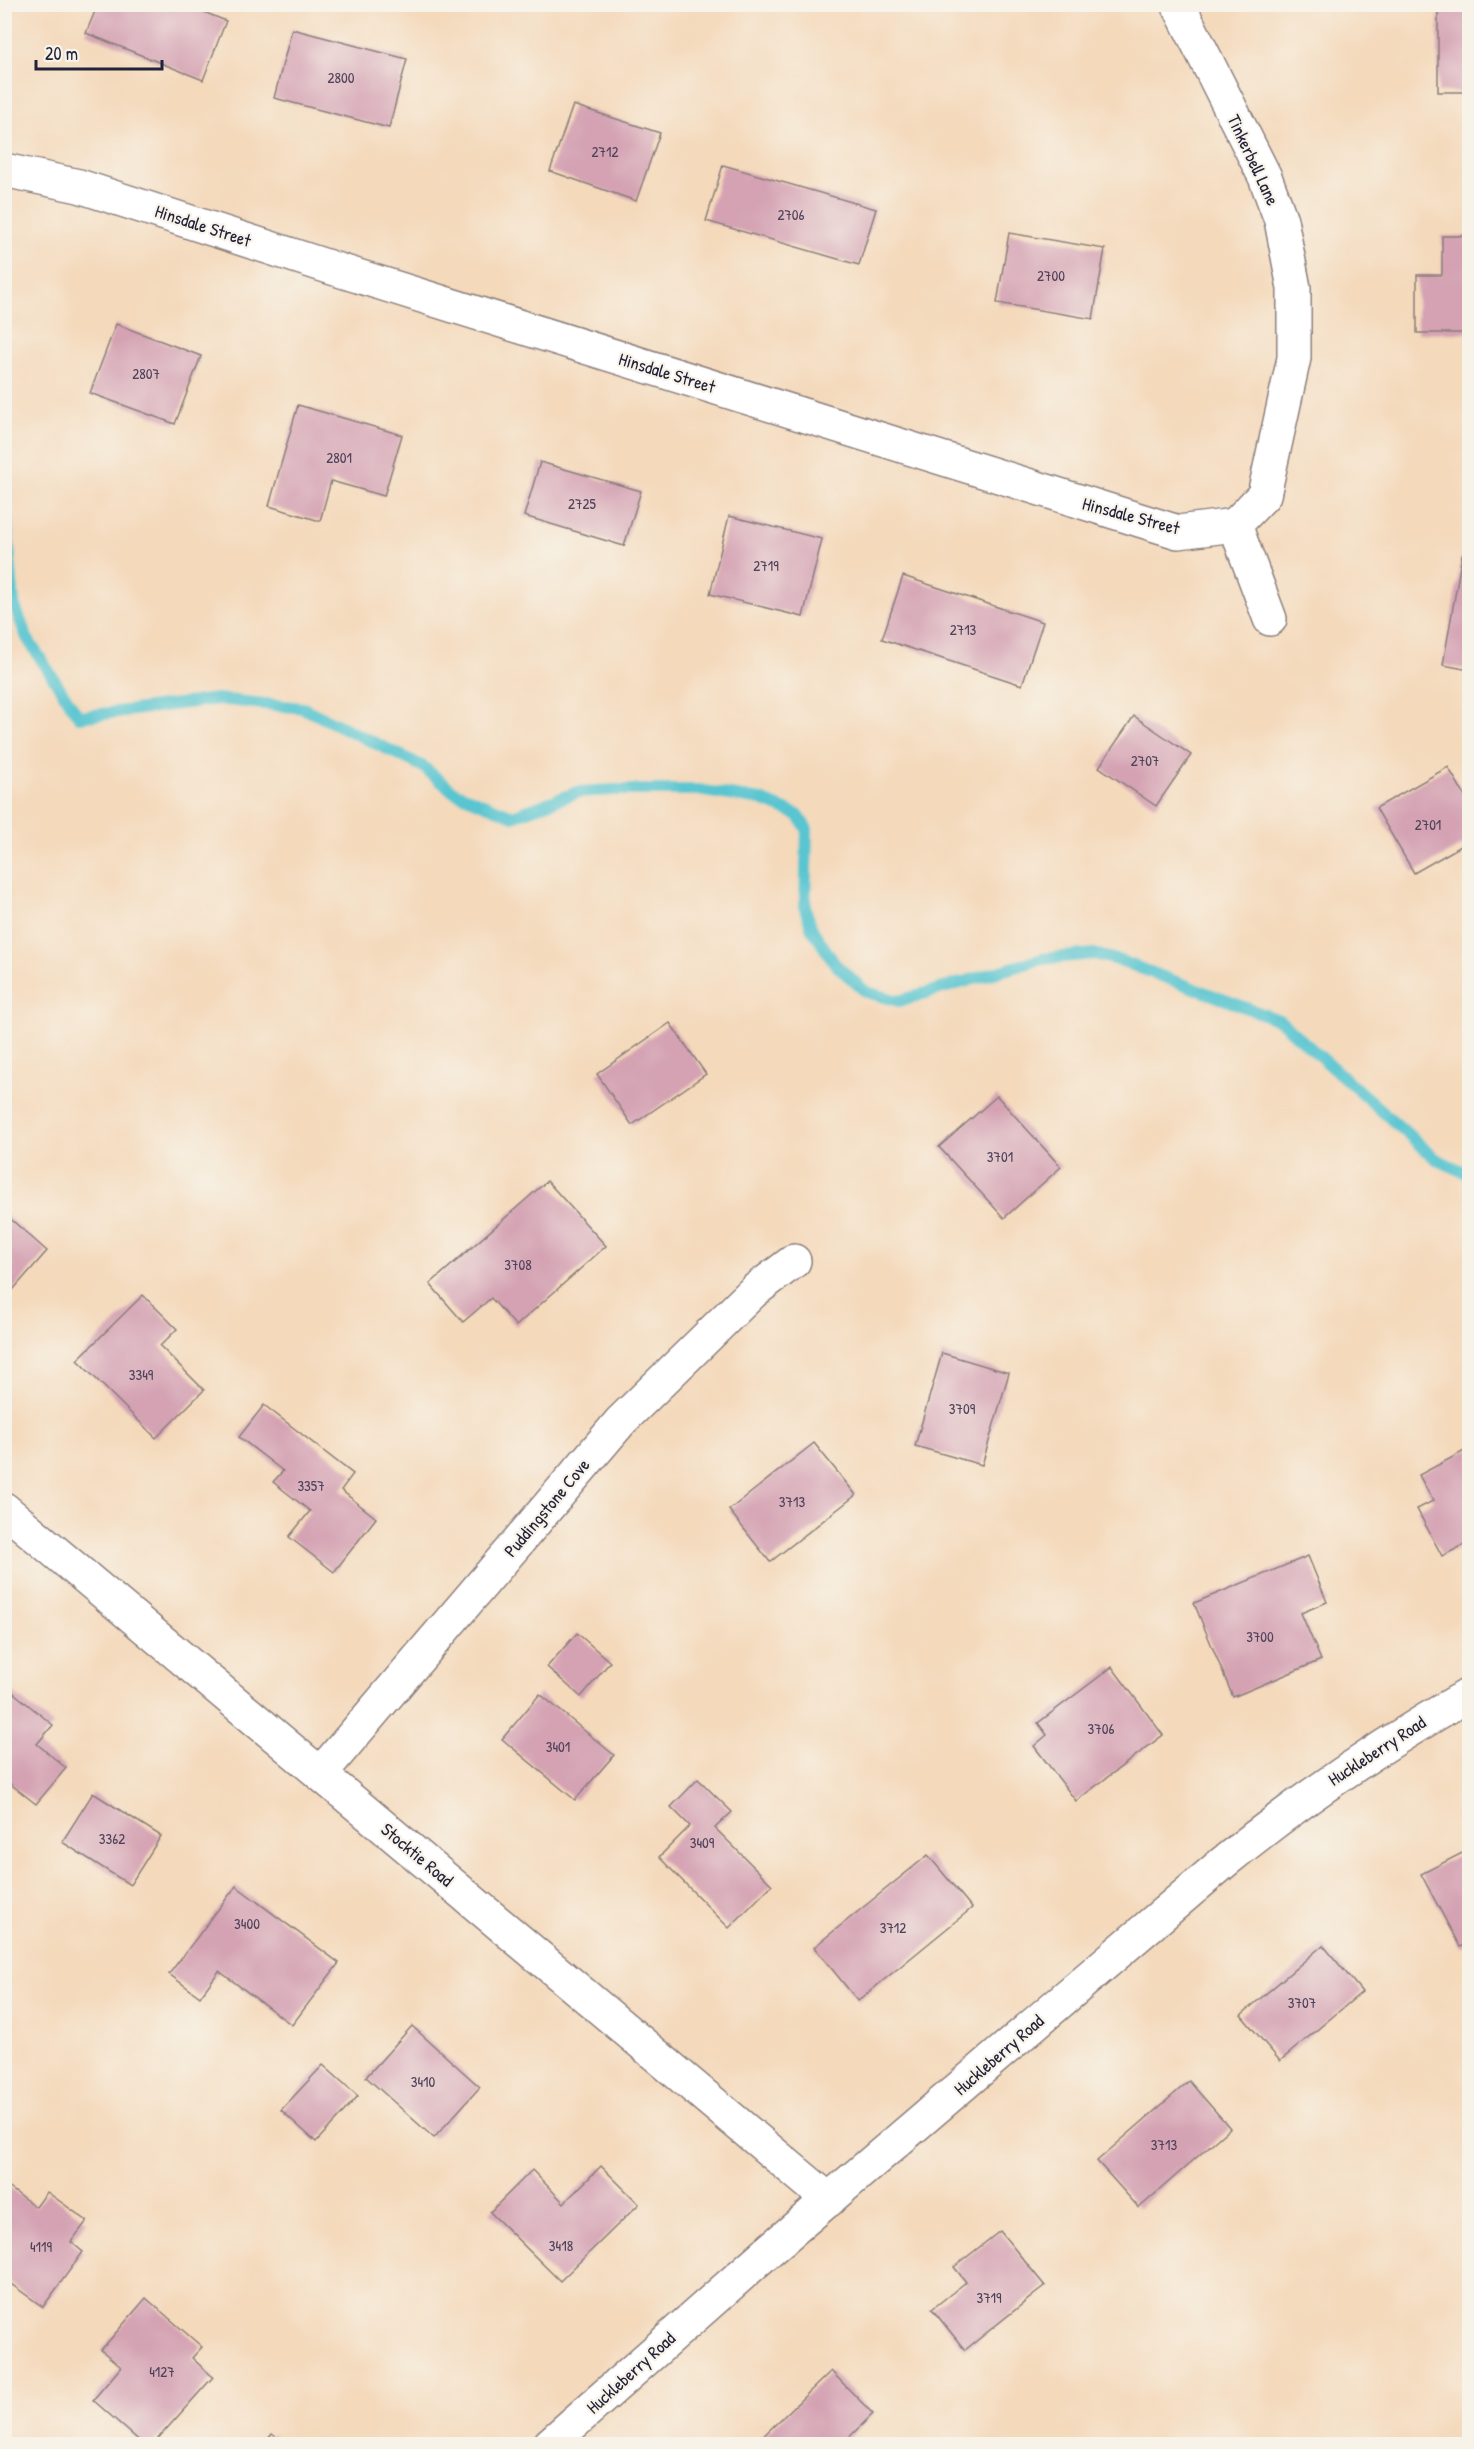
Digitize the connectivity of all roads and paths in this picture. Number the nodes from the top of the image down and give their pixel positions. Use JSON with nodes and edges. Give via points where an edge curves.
{"nodes":[{"id":1,"x":1178,"y":4,"type":"edge"},
{"id":2,"x":4,"y":170,"type":"edge"},
{"id":3,"x":1235,"y":525,"type":"junction"},
{"id":4,"x":1270,"y":619,"type":"dead end"},
{"id":5,"x":794,"y":1261,"type":"dead end"},
{"id":6,"x":4,"y":1509,"type":"edge"},
{"id":7,"x":1470,"y":1694,"type":"edge"},
{"id":8,"x":320,"y":1774,"type":"junction"},
{"id":9,"x":829,"y":2200,"type":"junction"},
{"id":10,"x":550,"y":2445,"type":"edge"}],
"edges":[{"from":1,"to":3,"type":"street","name":"Tinkerbell Lane","via":[[1265,177],[1281,220],[1294,288],[1294,358],[1264,495]]},
{"from":2,"to":3,"type":"street","name":"Hinsdale Street","via":[[79,186],[1178,532]]},
{"from":3,"to":4,"type":"street"},
{"from":5,"to":8,"type":"street","name":"Puddingstone Cove","via":[[754,1291],[621,1421]]},
{"from":6,"to":8,"type":"street","name":"Stocktie Road"},
{"from":7,"to":9,"type":"street","name":"Huckleberry Road","via":[[1394,1738],[1285,1812]]},
{"from":8,"to":9,"type":"street","name":"Stocktie Road"},
{"from":9,"to":10,"type":"street","name":"Huckleberry Road"}]}
